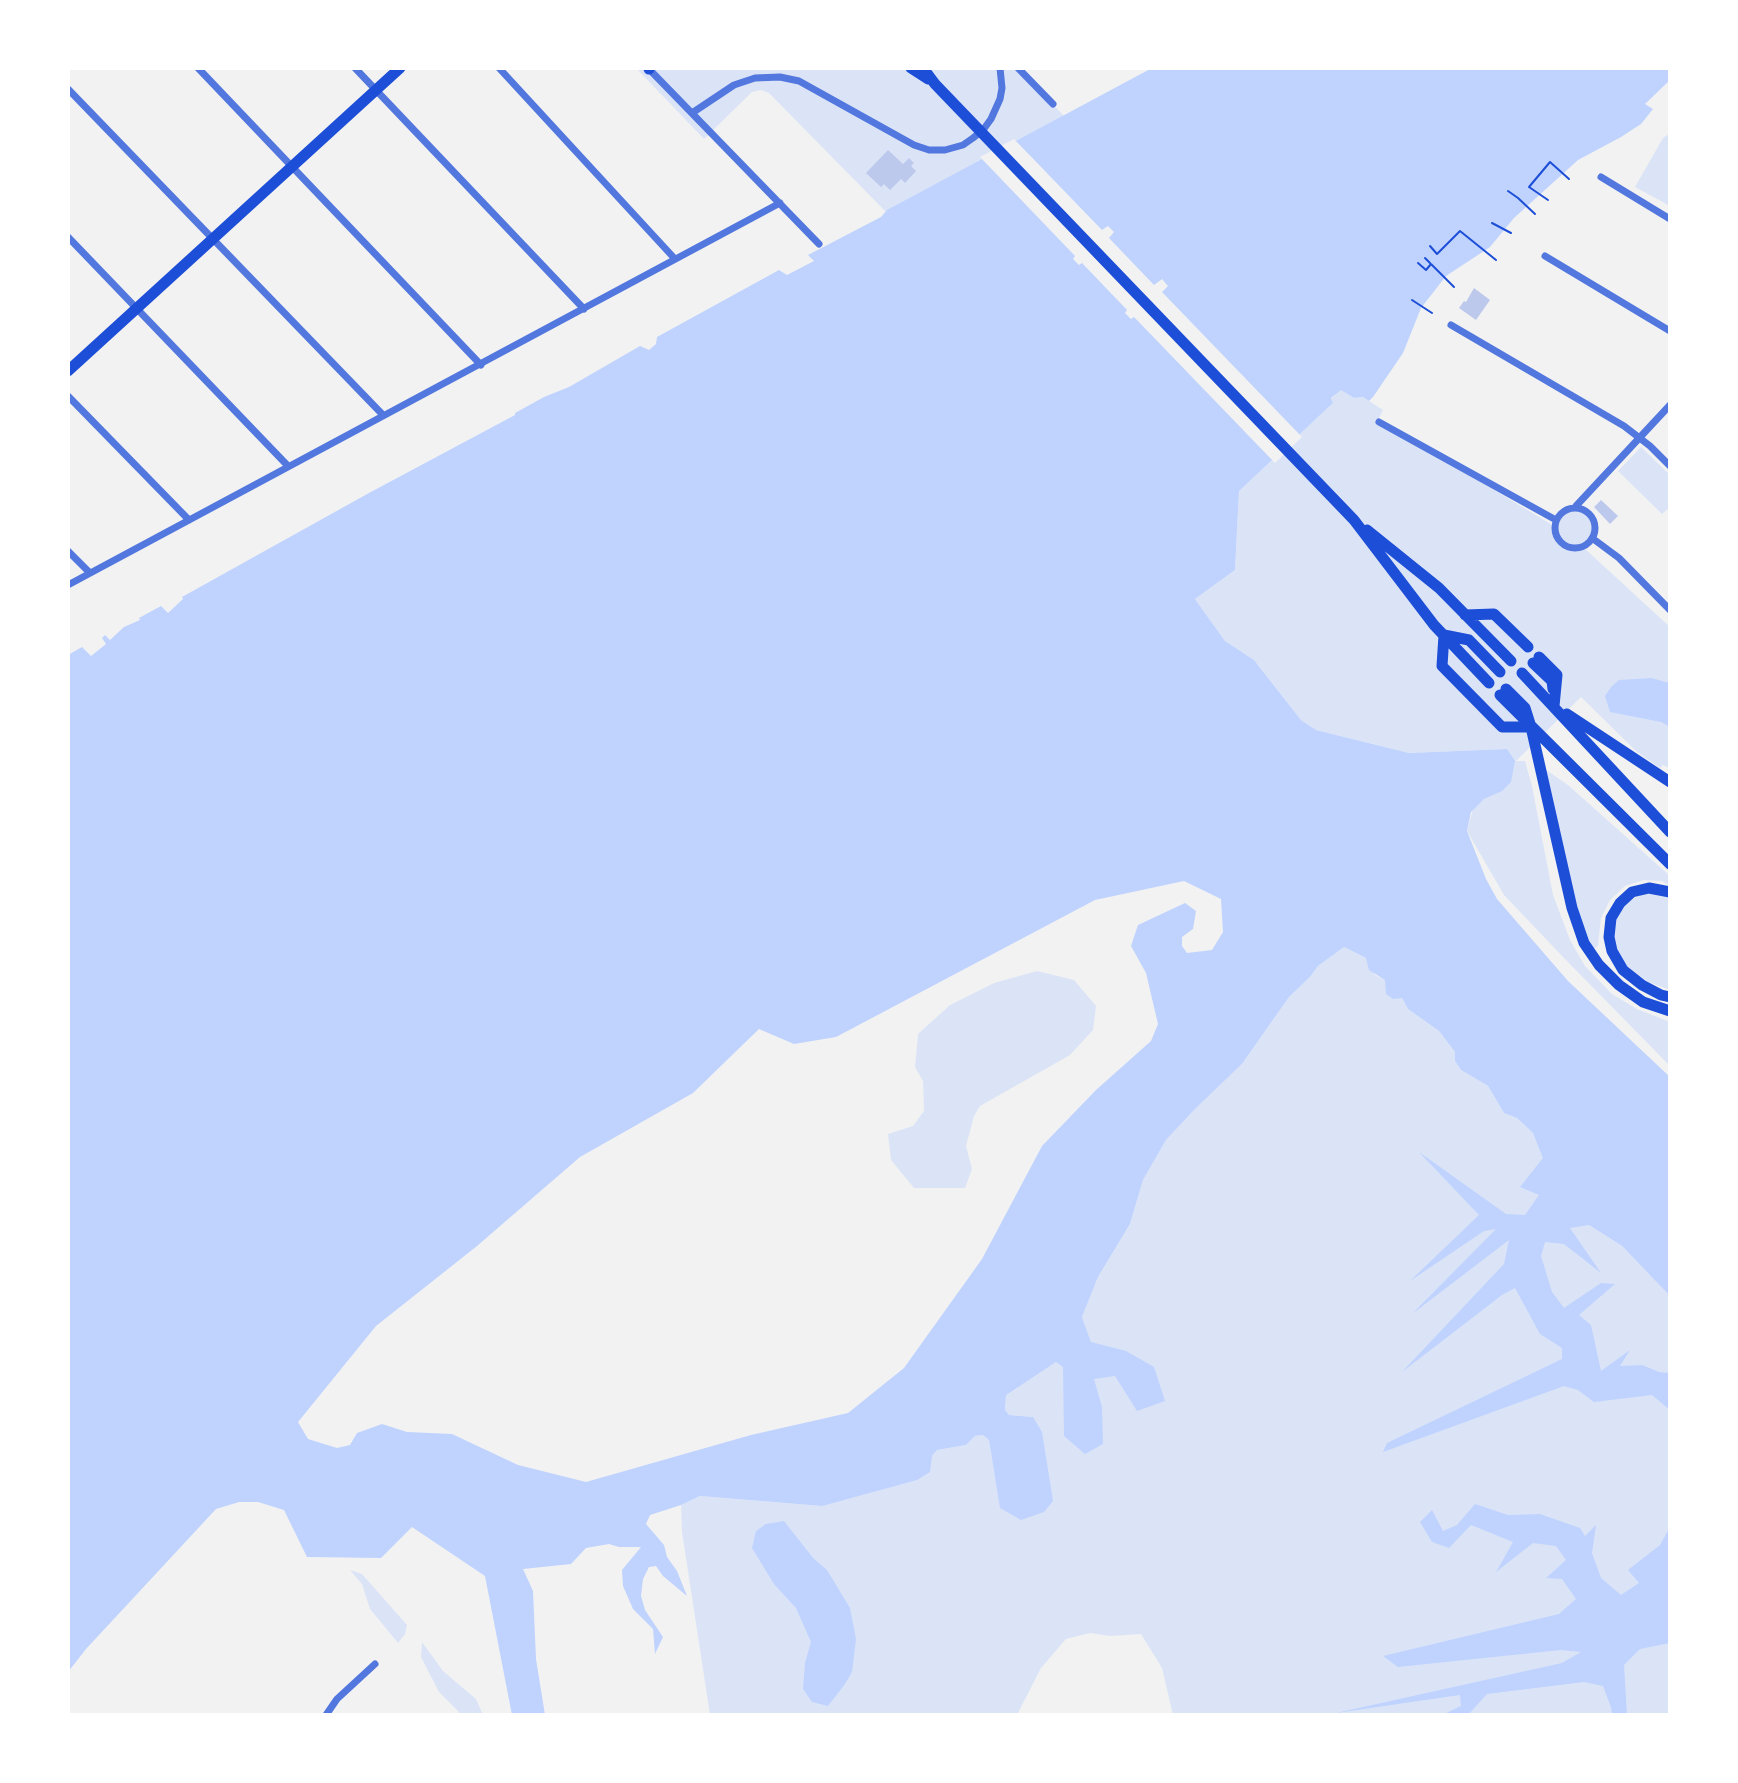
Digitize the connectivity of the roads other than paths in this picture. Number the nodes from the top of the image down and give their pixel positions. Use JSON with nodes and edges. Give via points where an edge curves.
{"nodes":[{"id":1,"x":198,"y":68,"type":"edge"},
{"id":2,"x":355,"y":68,"type":"edge"},
{"id":3,"x":400,"y":68,"type":"edge"},
{"id":4,"x":499,"y":68,"type":"edge"},
{"id":5,"x":649,"y":68,"type":"edge"},
{"id":6,"x":911,"y":68,"type":"edge"},
{"id":7,"x":923,"y":68,"type":"edge"},
{"id":8,"x":1000,"y":68,"type":"edge"},
{"id":9,"x":1018,"y":68,"type":"edge"},
{"id":10,"x":935,"y":84,"type":"junction"},
{"id":11,"x":68,"y":89,"type":"edge"},
{"id":12,"x":376,"y":90,"type":"junction"},
{"id":13,"x":1053,"y":104,"type":"dead end"},
{"id":14,"x":692,"y":113,"type":"junction"},
{"id":15,"x":292,"y":166,"type":"junction"},
{"id":16,"x":1601,"y":177,"type":"dead end"},
{"id":17,"x":780,"y":203,"type":"junction"},
{"id":18,"x":1670,"y":219,"type":"edge"},
{"id":19,"x":68,"y":237,"type":"edge"},
{"id":20,"x":213,"y":238,"type":"junction"},
{"id":21,"x":819,"y":244,"type":"dead end"},
{"id":22,"x":1545,"y":256,"type":"dead end"},
{"id":23,"x":675,"y":259,"type":"junction"},
{"id":24,"x":136,"y":307,"type":"junction"},
{"id":25,"x":584,"y":309,"type":"junction"},
{"id":26,"x":1451,"y":325,"type":"dead end"},
{"id":27,"x":1670,"y":331,"type":"edge"},
{"id":28,"x":481,"y":365,"type":"junction"},
{"id":29,"x":68,"y":371,"type":"edge"},
{"id":30,"x":68,"y":396,"type":"edge"},
{"id":31,"x":1670,"y":405,"type":"edge"},
{"id":32,"x":383,"y":415,"type":"junction"},
{"id":33,"x":1379,"y":422,"type":"dead end"},
{"id":34,"x":1639,"y":437,"type":"junction"},
{"id":35,"x":288,"y":466,"type":"junction"},
{"id":36,"x":1670,"y":466,"type":"edge"},
{"id":37,"x":1576,"y":506,"type":"junction"},
{"id":38,"x":189,"y":520,"type":"junction"},
{"id":39,"x":1354,"y":520,"type":"junction"},
{"id":40,"x":1556,"y":520,"type":"junction"},
{"id":41,"x":1592,"y":538,"type":"junction"},
{"id":42,"x":68,"y":551,"type":"edge"},
{"id":43,"x":90,"y":573,"type":"junction"},
{"id":44,"x":68,"y":585,"type":"edge"},
{"id":45,"x":1670,"y":610,"type":"edge"},
{"id":46,"x":1465,"y":615,"type":"junction"},
{"id":47,"x":1444,"y":635,"type":"junction"},
{"id":48,"x":1503,"y":670,"type":"junction"},
{"id":49,"x":1514,"y":681,"type":"junction"},
{"id":50,"x":1554,"y":706,"type":"junction"},
{"id":51,"x":1531,"y":727,"type":"junction"},
{"id":52,"x":1670,"y":782,"type":"edge"},
{"id":53,"x":1670,"y":832,"type":"edge"},
{"id":54,"x":1670,"y":864,"type":"edge"},
{"id":55,"x":1670,"y":892,"type":"edge"},
{"id":56,"x":1670,"y":997,"type":"edge"},
{"id":57,"x":1670,"y":1011,"type":"edge"},
{"id":58,"x":375,"y":1664,"type":"dead end"},
{"id":59,"x":326,"y":1715,"type":"edge"}],
"edges":[{"from":1,"to":15,"type":"street"},
{"from":2,"to":12,"type":"street"},
{"from":3,"to":12,"type":"highway"},
{"from":4,"to":23,"type":"street"},
{"from":5,"to":14,"type":"street"},
{"from":6,"to":10,"type":"highway"},
{"from":7,"to":10,"type":"highway"},
{"from":8,"to":14,"type":"street","via":[[996,110],[983,130],[945,150],[914,145],[799,81],[780,77],[734,85]]},
{"from":9,"to":13,"type":"street"},
{"from":10,"to":39,"type":"highway"},
{"from":11,"to":20,"type":"street"},
{"from":12,"to":15,"type":"highway"},
{"from":12,"to":25,"type":"street"},
{"from":14,"to":17,"type":"street"},
{"from":15,"to":20,"type":"highway"},
{"from":15,"to":28,"type":"street"},
{"from":16,"to":18,"type":"street"},
{"from":17,"to":21,"type":"street"},
{"from":17,"to":23,"type":"street"},
{"from":19,"to":24,"type":"street"},
{"from":20,"to":24,"type":"highway"},
{"from":20,"to":32,"type":"street"},
{"from":22,"to":27,"type":"street"},
{"from":23,"to":25,"type":"street"},
{"from":24,"to":29,"type":"highway"},
{"from":24,"to":35,"type":"street"},
{"from":25,"to":28,"type":"street"},
{"from":26,"to":34,"type":"street"},
{"from":28,"to":32,"type":"street"},
{"from":30,"to":38,"type":"street"},
{"from":31,"to":34,"type":"street"},
{"from":32,"to":35,"type":"street"},
{"from":33,"to":40,"type":"street"},
{"from":34,"to":36,"type":"street"},
{"from":34,"to":37,"type":"street"},
{"from":35,"to":38,"type":"street"},
{"from":37,"to":40,"type":"street"},
{"from":37,"to":41,"type":"street","via":[[1593,519]]},
{"from":38,"to":43,"type":"street"},
{"from":39,"to":46,"type":"highway"},
{"from":39,"to":47,"type":"highway"},
{"from":40,"to":41,"type":"street","via":[[1558,540],[1569,547],[1582,547]]},
{"from":41,"to":45,"type":"street"},
{"from":42,"to":43,"type":"street"},
{"from":43,"to":44,"type":"street"},
{"from":46,"to":48,"type":"highway"},
{"from":46,"to":48,"type":"highway","via":[[1494,614]]},
{"from":47,"to":48,"type":"highway"},
{"from":47,"to":51,"type":"highway","via":[[1442,666],[1502,727]]},
{"from":49,"to":50,"type":"highway"},
{"from":49,"to":50,"type":"highway","via":[[1557,675]]},
{"from":49,"to":51,"type":"highway","via":[[1530,704]]},
{"from":49,"to":51,"type":"highway","via":[[1513,717]]},
{"from":50,"to":52,"type":"highway"},
{"from":50,"to":53,"type":"highway"},
{"from":51,"to":54,"type":"highway"},
{"from":51,"to":57,"type":"highway","via":[[1584,943],[1619,985],[1643,1002]]},
{"from":55,"to":56,"type":"highway","via":[[1632,892],[1611,918],[1609,937],[1623,970]]},
{"from":58,"to":59,"type":"street"}]}
